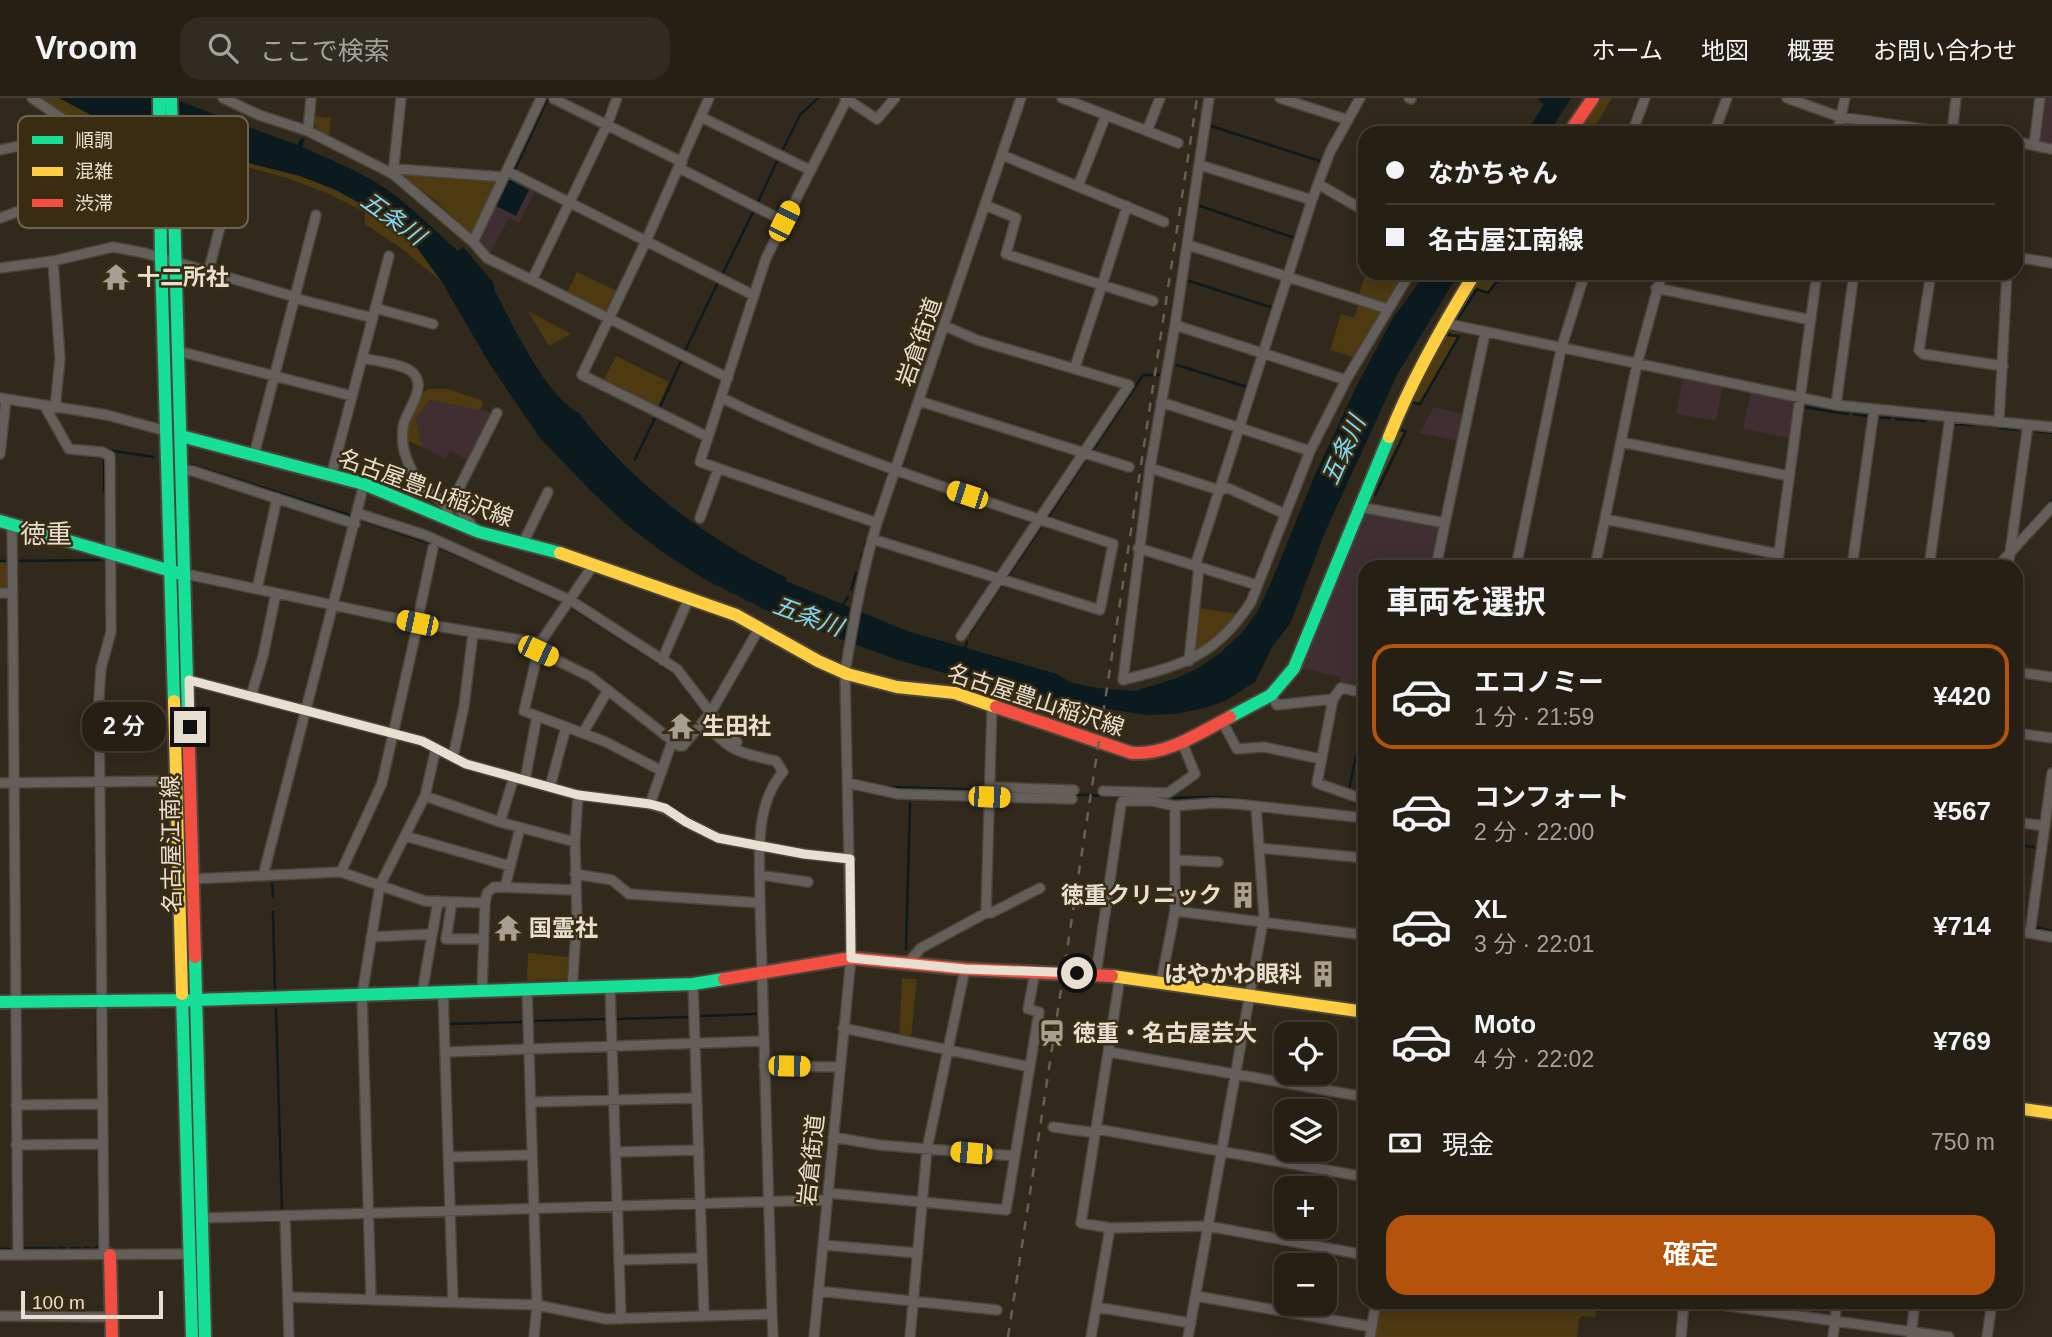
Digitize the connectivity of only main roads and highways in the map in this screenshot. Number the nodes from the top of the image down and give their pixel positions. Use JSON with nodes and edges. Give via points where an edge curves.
{"nodes":[{"id":1,"x":159,"y":98,"type":"edge"},
{"id":2,"x":172,"y":98,"type":"edge"},
{"id":3,"x":1593,"y":98,"type":"edge"},
{"id":4,"x":159,"y":116,"type":"edge"},
{"id":5,"x":172,"y":116,"type":"edge"},
{"id":6,"x":1574,"y":126,"type":"edge"},
{"id":7,"x":161,"y":228,"type":"edge"},
{"id":8,"x":175,"y":228,"type":"edge"},
{"id":9,"x":1471,"y":280,"type":"edge"},
{"id":10,"x":181,"y":436,"type":"junction"},
{"id":11,"x":3,"y":523,"type":"edge"},
{"id":12,"x":171,"y":572,"type":"junction"},
{"id":13,"x":186,"y":574,"type":"junction"},
{"id":14,"x":189,"y":1000,"type":"junction"},
{"id":15,"x":0,"y":1002,"type":"edge"},
{"id":16,"x":1358,"y":1011,"type":"edge"},
{"id":17,"x":2023,"y":1109,"type":"edge"},
{"id":18,"x":2052,"y":1113,"type":"edge"},
{"id":19,"x":107,"y":1255,"type":"road end"},
{"id":20,"x":112,"y":1337,"type":"edge"},
{"id":21,"x":192,"y":1337,"type":"edge"},
{"id":22,"x":205,"y":1337,"type":"edge"}],
"edges":[{"from":1,"to":4,"type":"main road","name":"名古屋江南線"},
{"from":2,"to":5,"type":"main road","name":"名古屋江南線"},
{"from":3,"to":6,"type":"main road"},
{"from":7,"to":12,"type":"main road","name":"名古屋江南線"},
{"from":8,"to":10,"type":"main road","name":"名古屋江南線"},
{"from":9,"to":10,"type":"main road","name":"名古屋豊山稲沢線","via":[[1404,399],[1299,659],[1271,695],[1164,751],[1147,754],[1132,753],[954,693],[892,686],[845,673],[805,656],[736,615],[689,598],[475,530],[364,484]]},
{"from":10,"to":13,"type":"main road","name":"名古屋江南線"},
{"from":11,"to":12,"type":"main road"},
{"from":12,"to":13,"type":"main road"},
{"from":12,"to":14,"type":"main road","name":"名古屋江南線"},
{"from":13,"to":14,"type":"main road","name":"名古屋江南線","via":[[193,878]]},
{"from":14,"to":15,"type":"main road"},
{"from":14,"to":16,"type":"main road","via":[[694,984],[851,958],[965,969],[1096,974]]},
{"from":14,"to":21,"type":"main road","name":"名古屋江南線"},
{"from":14,"to":22,"type":"main road","name":"名古屋江南線"},
{"from":17,"to":18,"type":"main road"},
{"from":19,"to":20,"type":"main road"}]}
